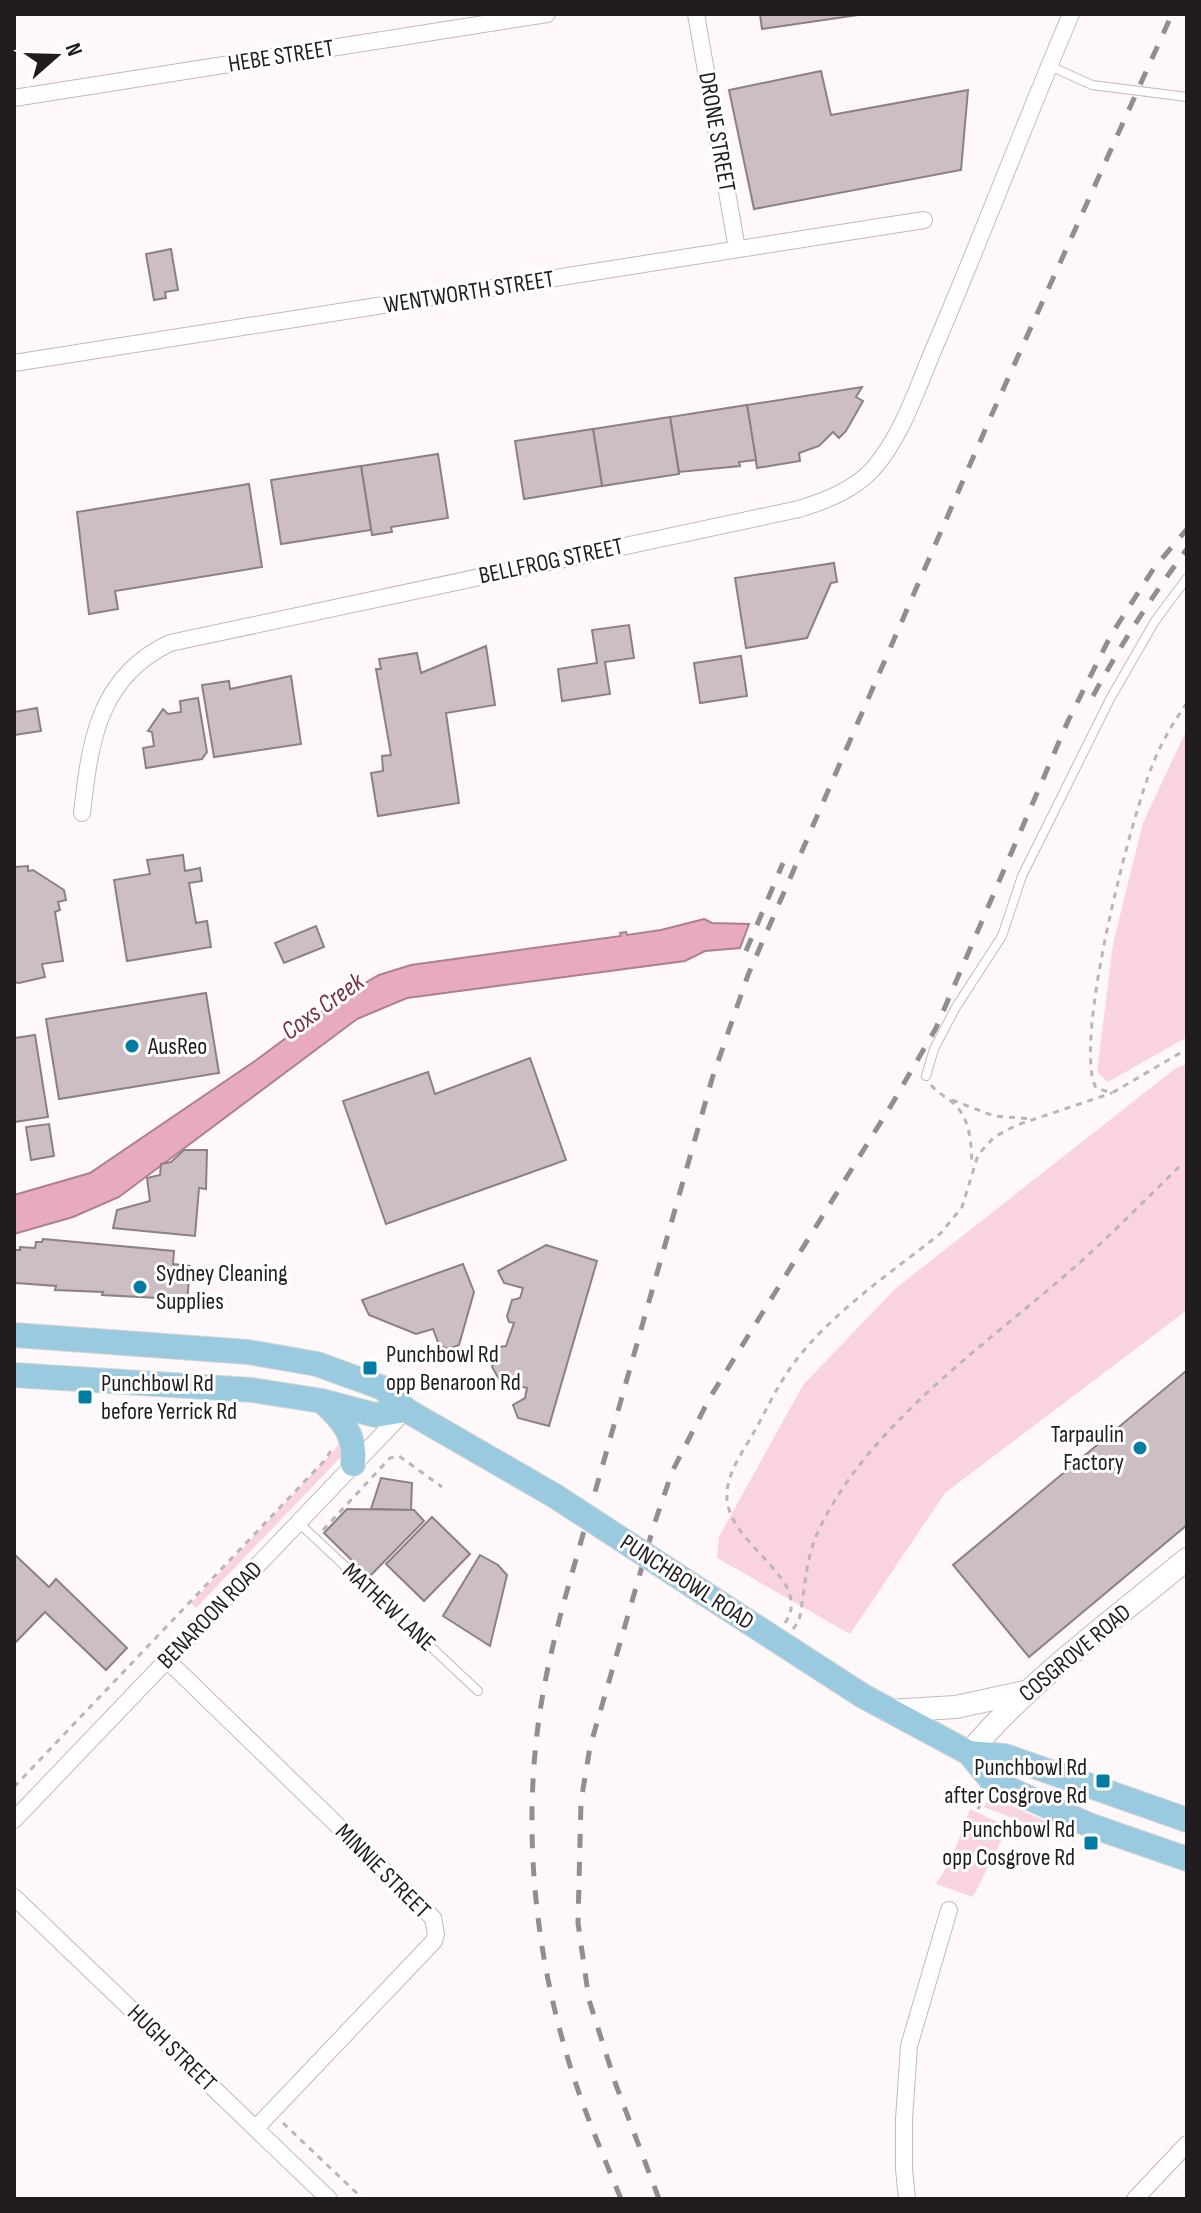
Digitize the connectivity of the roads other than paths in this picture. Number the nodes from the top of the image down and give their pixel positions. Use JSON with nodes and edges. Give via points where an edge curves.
{"nodes":[{"id":1,"x":547,"y":14,"type":"edge"},
{"id":2,"x":696,"y":14,"type":"edge"},
{"id":3,"x":1071,"y":14,"type":"edge"},
{"id":4,"x":1049,"y":65,"type":"junction"},
{"id":5,"x":1187,"y":97,"type":"edge"},
{"id":6,"x":14,"y":98,"type":"edge"},
{"id":7,"x":924,"y":220,"type":"dead end"},
{"id":8,"x":737,"y":249,"type":"junction"},
{"id":9,"x":14,"y":363,"type":"edge"},
{"id":10,"x":1187,"y":578,"type":"edge"},
{"id":11,"x":82,"y":813,"type":"dead end"},
{"id":12,"x":926,"y":1076,"type":"road end"},
{"id":13,"x":14,"y":1335,"type":"edge"},
{"id":14,"x":14,"y":1375,"type":"edge"},
{"id":15,"x":322,"y":1401,"type":"junction"},
{"id":16,"x":406,"y":1410,"type":"junction"},
{"id":17,"x":353,"y":1464,"type":"junction"},
{"id":18,"x":299,"y":1523,"type":"junction"},
{"id":19,"x":1187,"y":1559,"type":"edge"},
{"id":20,"x":167,"y":1660,"type":"junction"},
{"id":21,"x":1030,"y":1690,"type":"junction"},
{"id":22,"x":478,"y":1691,"type":"dead end"},
{"id":23,"x":888,"y":1711,"type":"junction"},
{"id":24,"x":969,"y":1753,"type":"junction"},
{"id":25,"x":14,"y":1820,"type":"edge"},
{"id":26,"x":1187,"y":1820,"type":"edge"},
{"id":27,"x":1187,"y":1859,"type":"edge"},
{"id":28,"x":14,"y":1897,"type":"edge"},
{"id":29,"x":949,"y":1910,"type":"dead end"},
{"id":30,"x":256,"y":2128,"type":"junction"},
{"id":31,"x":1187,"y":2144,"type":"edge"},
{"id":32,"x":329,"y":2199,"type":"edge"},
{"id":33,"x":907,"y":2199,"type":"edge"},
{"id":34,"x":1135,"y":2199,"type":"edge"}],
"edges":[{"from":1,"to":6,"type":"street","name":"HEBE STREET"},
{"from":2,"to":8,"type":"street","name":"DRONE STREET"},
{"from":3,"to":4,"type":"street"},
{"from":4,"to":5,"type":"lane","via":[[1092,85]]},
{"from":4,"to":11,"type":"street","name":"BELLFROG STREET","via":[[895,436],[858,482],[799,509],[170,643],[132,668],[109,698],[88,759]]},
{"from":7,"to":8,"type":"street","name":"WENTWORTH STREET"},
{"from":8,"to":9,"type":"street","name":"WENTWORTH STREET"},
{"from":10,"to":12,"type":"lane","via":[[1110,699],[1033,851],[1002,936],[956,1007]]},
{"from":13,"to":16,"type":"main road","name":"PUNCHBOWL ROAD","via":[[292,1358],[383,1388]]},
{"from":14,"to":15,"type":"main road","via":[[252,1390]]},
{"from":15,"to":16,"type":"main road","via":[[375,1415]]},
{"from":15,"to":17,"type":"main road","via":[[349,1431]]},
{"from":16,"to":17,"type":"street","name":"BENAROON ROAD"},
{"from":16,"to":23,"type":"main road","name":"PUNCHBOWL ROAD","bridge":true,"via":[[555,1496]]},
{"from":17,"to":18,"type":"street","name":"BENAROON ROAD"},
{"from":18,"to":20,"type":"street","name":"BENAROON ROAD"},
{"from":18,"to":22,"type":"lane","name":"MATHEW LANE"},
{"from":19,"to":21,"type":"main road","name":"COSGROVE ROAD"},
{"from":20,"to":25,"type":"street","name":"BENAROON ROAD"},
{"from":20,"to":30,"type":"street","name":"MINNIE STREET","via":[[436,1926],[434,1941]]},
{"from":21,"to":23,"type":"main road","via":[[956,1707]]},
{"from":21,"to":24,"type":"main road","name":"COSGROVE ROAD"},
{"from":23,"to":24,"type":"main road","name":"PUNCHBOWL ROAD"},
{"from":24,"to":26,"type":"main road","name":"PUNCHBOWL ROAD","via":[[1005,1756]]},
{"from":24,"to":27,"type":"main road","name":"PUNCHBOWL ROAD","via":[[998,1784],[1089,1825]]},
{"from":28,"to":30,"type":"street","name":"HUGH STREET"},
{"from":29,"to":33,"type":"street","via":[[909,2046]]},
{"from":30,"to":32,"type":"street","name":"HUGH STREET"},
{"from":31,"to":34,"type":"street"}]}
